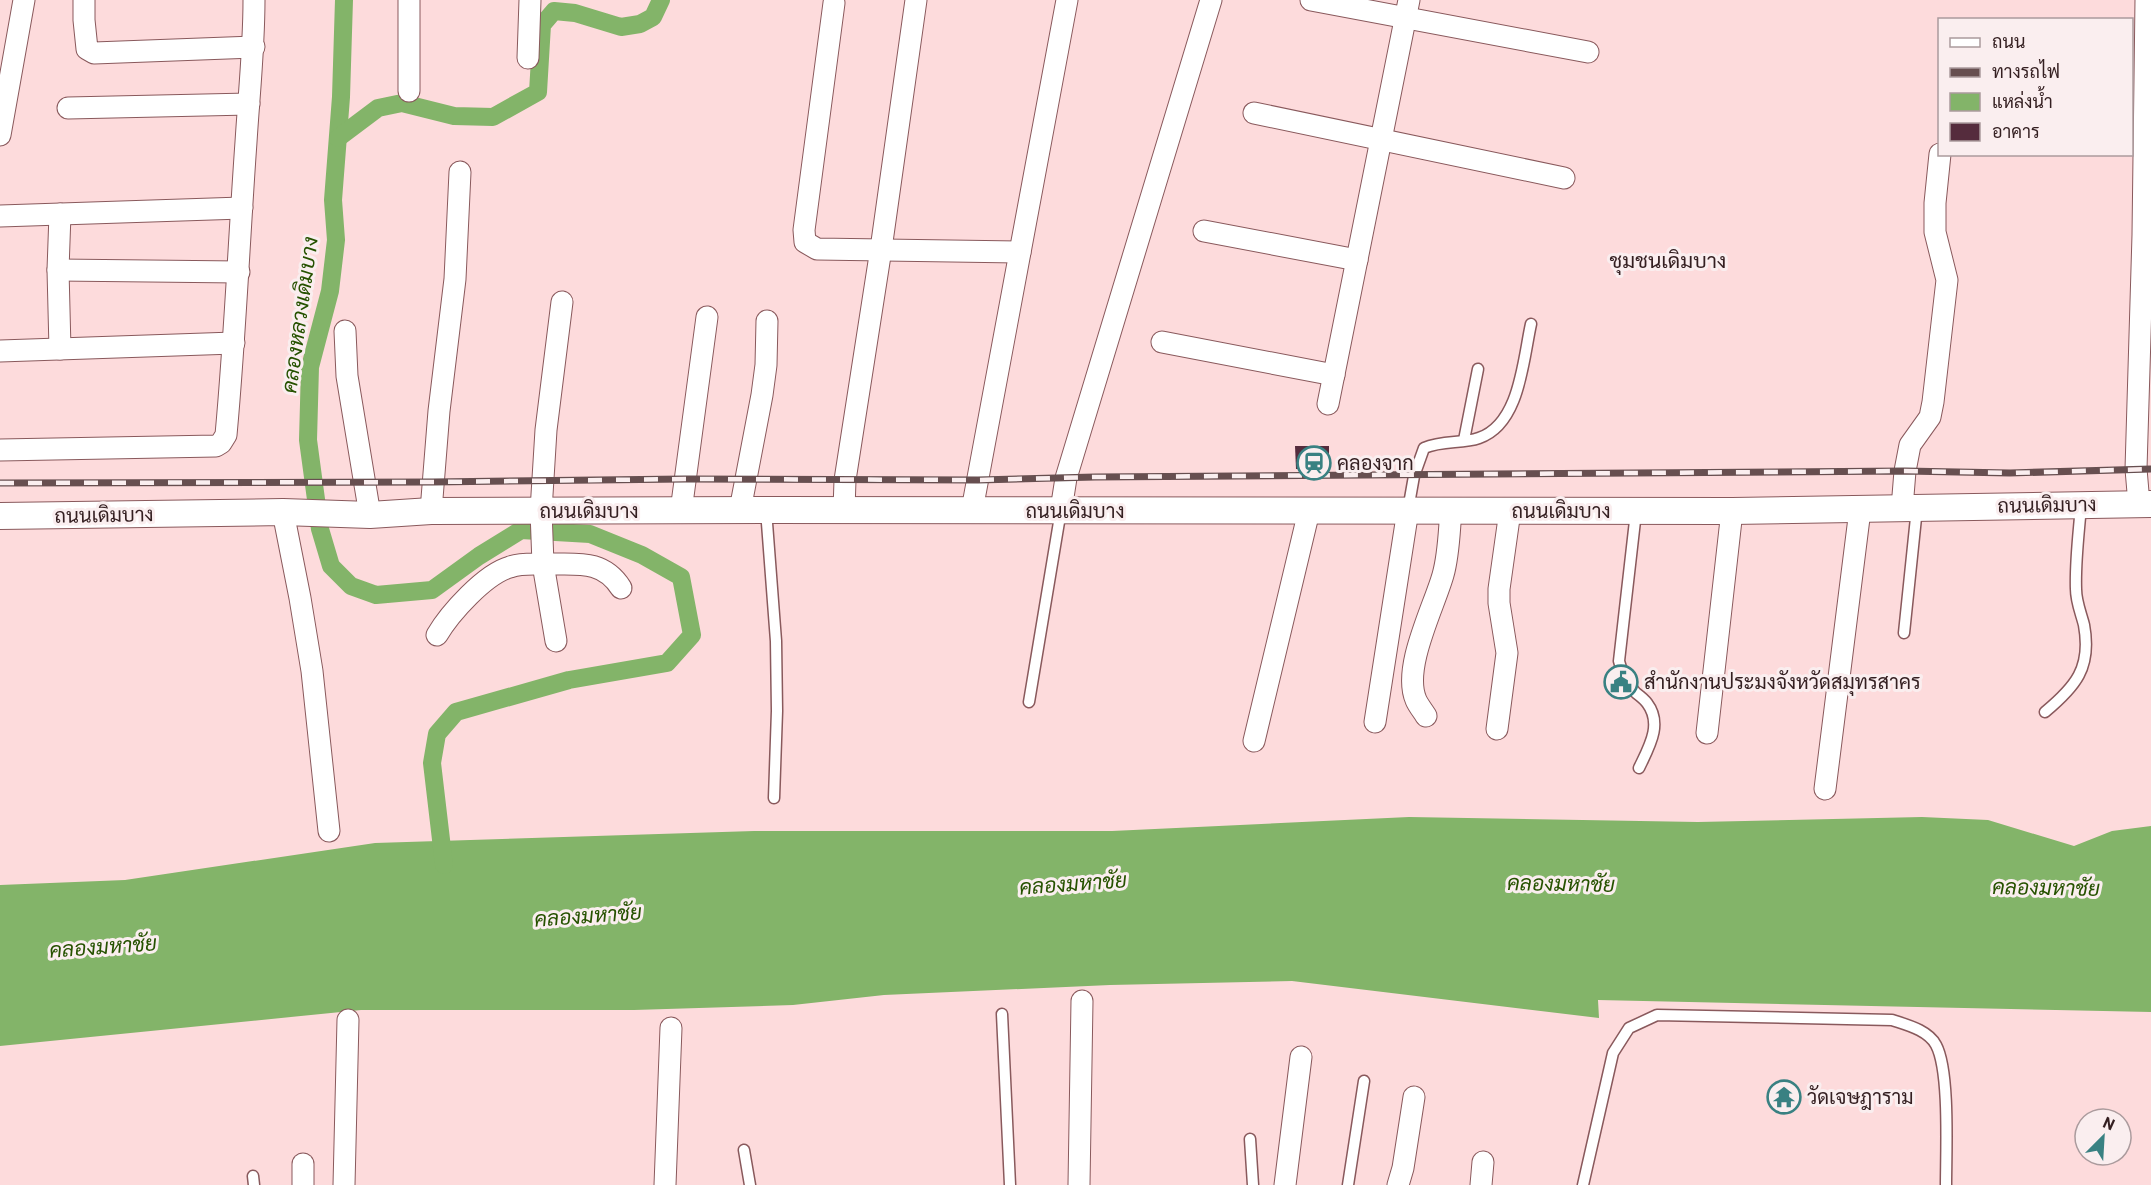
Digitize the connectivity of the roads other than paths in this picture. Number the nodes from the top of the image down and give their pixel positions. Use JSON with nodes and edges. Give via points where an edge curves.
{"nodes":[{"id":1,"x":24,"y":0,"type":"edge"},
{"id":2,"x":84,"y":0,"type":"edge"},
{"id":3,"x":254,"y":0,"type":"edge"},
{"id":4,"x":409,"y":0,"type":"edge"},
{"id":5,"x":530,"y":0,"type":"edge"},
{"id":6,"x":916,"y":0,"type":"edge"},
{"id":7,"x":1067,"y":0,"type":"edge"},
{"id":8,"x":1210,"y":0,"type":"edge"},
{"id":9,"x":1311,"y":0,"type":"edge"},
{"id":10,"x":2146,"y":0,"type":"edge"},
{"id":11,"x":834,"y":3,"type":"dead end"},
{"id":12,"x":1408,"y":9,"type":"edge"},
{"id":13,"x":254,"y":47,"type":"junction"},
{"id":14,"x":1588,"y":52,"type":"dead end"},
{"id":15,"x":528,"y":58,"type":"dead end"},
{"id":16,"x":409,"y":91,"type":"dead end"},
{"id":17,"x":249,"y":104,"type":"junction"},
{"id":18,"x":68,"y":108,"type":"dead end"},
{"id":19,"x":1254,"y":113,"type":"dead end"},
{"id":20,"x":0,"y":135,"type":"edge"},
{"id":21,"x":1381,"y":140,"type":"junction"},
{"id":22,"x":1940,"y":156,"type":"edge"},
{"id":23,"x":460,"y":172,"type":"dead end"},
{"id":24,"x":1564,"y":178,"type":"dead end"},
{"id":25,"x":243,"y":208,"type":"junction"},
{"id":26,"x":60,"y":214,"type":"junction"},
{"id":27,"x":0,"y":216,"type":"edge"},
{"id":28,"x":1204,"y":231,"type":"dead end"},
{"id":29,"x":2147,"y":235,"type":"edge"},
{"id":30,"x":881,"y":249,"type":"junction"},
{"id":31,"x":1020,"y":252,"type":"junction"},
{"id":32,"x":1357,"y":261,"type":"junction"},
{"id":33,"x":58,"y":270,"type":"junction"},
{"id":34,"x":239,"y":272,"type":"junction"},
{"id":35,"x":562,"y":302,"type":"dead end"},
{"id":36,"x":706,"y":317,"type":"dead end"},
{"id":37,"x":767,"y":321,"type":"dead end"},
{"id":38,"x":1531,"y":324,"type":"dead end"},
{"id":39,"x":345,"y":331,"type":"dead end"},
{"id":40,"x":1162,"y":342,"type":"dead end"},
{"id":41,"x":234,"y":343,"type":"junction"},
{"id":42,"x":60,"y":349,"type":"junction"},
{"id":43,"x":2146,"y":350,"type":"edge"},
{"id":44,"x":0,"y":351,"type":"edge"},
{"id":45,"x":1478,"y":369,"type":"dead end"},
{"id":46,"x":1334,"y":375,"type":"junction"},
{"id":47,"x":1328,"y":404,"type":"dead end"},
{"id":48,"x":1464,"y":440,"type":"junction"},
{"id":49,"x":0,"y":450,"type":"edge"},
{"id":50,"x":2145,"y":504,"type":"edge"},
{"id":51,"x":2081,"y":505,"type":"junction"},
{"id":52,"x":1910,"y":508,"type":"junction"},
{"id":53,"x":740,"y":510,"type":"junction"},
{"id":54,"x":766,"y":510,"type":"junction"},
{"id":55,"x":844,"y":510,"type":"junction"},
{"id":56,"x":972,"y":510,"type":"junction"},
{"id":57,"x":1061,"y":510,"type":"junction"},
{"id":58,"x":1408,"y":510,"type":"junction"},
{"id":59,"x":1451,"y":510,"type":"junction"},
{"id":60,"x":1860,"y":510,"type":"junction"},
{"id":61,"x":681,"y":511,"type":"junction"},
{"id":62,"x":1309,"y":511,"type":"junction"},
{"id":63,"x":1510,"y":511,"type":"junction"},
{"id":64,"x":1636,"y":511,"type":"junction"},
{"id":65,"x":1732,"y":511,"type":"junction"},
{"id":66,"x":284,"y":512,"type":"junction"},
{"id":67,"x":430,"y":512,"type":"junction"},
{"id":68,"x":541,"y":512,"type":"junction"},
{"id":69,"x":370,"y":515,"type":"junction"},
{"id":70,"x":0,"y":516,"type":"edge"},
{"id":71,"x":543,"y":563,"type":"junction"},
{"id":72,"x":621,"y":588,"type":"dead end"},
{"id":73,"x":1904,"y":633,"type":"dead end"},
{"id":74,"x":437,"y":635,"type":"dead end"},
{"id":75,"x":556,"y":641,"type":"dead end"},
{"id":76,"x":1029,"y":702,"type":"dead end"},
{"id":77,"x":2045,"y":712,"type":"dead end"},
{"id":78,"x":1426,"y":716,"type":"dead end"},
{"id":79,"x":1375,"y":722,"type":"dead end"},
{"id":80,"x":1497,"y":729,"type":"dead end"},
{"id":81,"x":1707,"y":733,"type":"dead end"},
{"id":82,"x":1254,"y":741,"type":"dead end"},
{"id":83,"x":1639,"y":768,"type":"dead end"},
{"id":84,"x":1825,"y":789,"type":"dead end"},
{"id":85,"x":774,"y":798,"type":"dead end"},
{"id":86,"x":328,"y":831,"type":"dead end"},
{"id":87,"x":1082,"y":1001,"type":"dead end"},
{"id":88,"x":1002,"y":1014,"type":"dead end"},
{"id":89,"x":348,"y":1020,"type":"dead end"},
{"id":90,"x":671,"y":1028,"type":"dead end"},
{"id":91,"x":1301,"y":1057,"type":"dead end"},
{"id":92,"x":1364,"y":1081,"type":"dead end"},
{"id":93,"x":1414,"y":1097,"type":"dead end"},
{"id":94,"x":1250,"y":1139,"type":"dead end"},
{"id":95,"x":744,"y":1150,"type":"dead end"},
{"id":96,"x":1483,"y":1162,"type":"dead end"},
{"id":97,"x":303,"y":1164,"type":"dead end"},
{"id":98,"x":303,"y":1185,"type":"edge"},
{"id":99,"x":344,"y":1185,"type":"edge"},
{"id":100,"x":665,"y":1185,"type":"edge"},
{"id":101,"x":750,"y":1185,"type":"edge"},
{"id":102,"x":1010,"y":1185,"type":"edge"},
{"id":103,"x":1079,"y":1185,"type":"edge"},
{"id":104,"x":1253,"y":1185,"type":"edge"},
{"id":105,"x":1285,"y":1185,"type":"edge"},
{"id":106,"x":1348,"y":1185,"type":"edge"},
{"id":107,"x":1398,"y":1185,"type":"edge"},
{"id":108,"x":1481,"y":1185,"type":"edge"},
{"id":109,"x":1583,"y":1185,"type":"edge"},
{"id":110,"x":1946,"y":1185,"type":"edge"}],
"edges":[{"from":1,"to":20,"type":"street"},
{"from":2,"to":13,"type":"street","via":[[87,49],[94,53]]},
{"from":3,"to":13,"type":"street"},
{"from":4,"to":16,"type":"street"},
{"from":5,"to":15,"type":"street"},
{"from":6,"to":30,"type":"street"},
{"from":7,"to":31,"type":"street"},
{"from":8,"to":57,"type":"street","via":[[1070,467]]},
{"from":9,"to":12,"type":"street"},
{"from":10,"to":29,"type":"street"},
{"from":11,"to":30,"type":"street","via":[[804,237],[808,245],[818,249]]},
{"from":12,"to":14,"type":"street"},
{"from":12,"to":21,"type":"street"},
{"from":13,"to":17,"type":"street"},
{"from":17,"to":18,"type":"street"},
{"from":17,"to":25,"type":"street"},
{"from":19,"to":21,"type":"street"},
{"from":21,"to":24,"type":"street"},
{"from":21,"to":32,"type":"street"},
{"from":22,"to":52,"type":"street","via":[[1935,232],[1947,280],[1930,417],[1910,446],[1905,471]]},
{"from":23,"to":67,"type":"street","via":[[455,279]]},
{"from":25,"to":26,"type":"street"},
{"from":25,"to":34,"type":"street"},
{"from":26,"to":27,"type":"street"},
{"from":26,"to":33,"type":"street"},
{"from":28,"to":32,"type":"street"},
{"from":29,"to":43,"type":"street"},
{"from":30,"to":31,"type":"street"},
{"from":30,"to":55,"type":"street","via":[[845,480]]},
{"from":31,"to":56,"type":"street"},
{"from":32,"to":46,"type":"street"},
{"from":33,"to":34,"type":"street"},
{"from":33,"to":42,"type":"street"},
{"from":34,"to":41,"type":"street"},
{"from":35,"to":68,"type":"street","via":[[546,430]]},
{"from":36,"to":61,"type":"street"},
{"from":37,"to":53,"type":"street","via":[[762,395]]},
{"from":38,"to":48,"type":"lane","via":[[1509,412],[1493,431]]},
{"from":39,"to":69,"type":"street","via":[[347,376]]},
{"from":40,"to":46,"type":"street"},
{"from":41,"to":42,"type":"street"},
{"from":41,"to":49,"type":"street","via":[[226,435],[216,446]]},
{"from":42,"to":44,"type":"street"},
{"from":43,"to":50,"type":"street","via":[[2136,469]]},
{"from":45,"to":48,"type":"lane"},
{"from":46,"to":47,"type":"street"},
{"from":48,"to":58,"type":"lane","via":[[1438,442],[1424,448]]},
{"from":50,"to":51,"type":"street","name":"ถนนเดิมบาง"},
{"from":51,"to":52,"type":"street","name":"ถนนเดิมบาง"},
{"from":51,"to":77,"type":"lane","via":[[2076,588],[2086,656],[2078,680]]},
{"from":52,"to":60,"type":"street","name":"ถนนเดิมบาง"},
{"from":52,"to":73,"type":"lane"},
{"from":53,"to":54,"type":"street","name":"ถนนเดิมบาง"},
{"from":53,"to":61,"type":"street","name":"ถนนเดิมบาง"},
{"from":54,"to":55,"type":"street","name":"ถนนเดิมบาง"},
{"from":54,"to":85,"type":"lane","via":[[776,653]]},
{"from":55,"to":56,"type":"street","name":"ถนนเดิมบาง"},
{"from":56,"to":57,"type":"street","name":"ถนนเดิมบาง"},
{"from":57,"to":62,"type":"street","name":"ถนนเดิมบาง"},
{"from":57,"to":76,"type":"lane"},
{"from":58,"to":59,"type":"street","name":"ถนนเดิมบาง"},
{"from":58,"to":62,"type":"street","name":"ถนนเดิมบาง"},
{"from":58,"to":79,"type":"street"},
{"from":59,"to":63,"type":"street","name":"ถนนเดิมบาง"},
{"from":59,"to":78,"type":"street","via":[[1444,573],[1427,617],[1414,672],[1413,689]]},
{"from":60,"to":65,"type":"street","name":"ถนนเดิมบาง"},
{"from":60,"to":84,"type":"street"},
{"from":61,"to":68,"type":"street","name":"ถนนเดิมบาง"},
{"from":62,"to":82,"type":"street"},
{"from":63,"to":64,"type":"street","name":"ถนนเดิมบาง"},
{"from":63,"to":80,"type":"street","via":[[1499,589],[1507,653]]},
{"from":64,"to":65,"type":"street","name":"ถนนเดิมบาง"},
{"from":64,"to":83,"type":"lane","via":[[1618,661],[1623,676],[1653,714],[1655,727]]},
{"from":65,"to":81,"type":"street"},
{"from":66,"to":69,"type":"street","name":"ถนนเดิมบาง"},
{"from":66,"to":70,"type":"street","name":"ถนนเดิมบาง"},
{"from":66,"to":86,"type":"street","via":[[312,671]]},
{"from":67,"to":68,"type":"street","name":"ถนนเดิมบาง"},
{"from":67,"to":69,"type":"street","name":"ถนนเดิมบาง"},
{"from":68,"to":71,"type":"street"},
{"from":71,"to":72,"type":"street","via":[[596,566],[615,578]]},
{"from":71,"to":74,"type":"street","via":[[509,567],[491,577],[444,623]]},
{"from":71,"to":75,"type":"street"},
{"from":87,"to":103,"type":"street"},
{"from":88,"to":102,"type":"lane"},
{"from":89,"to":99,"type":"street"},
{"from":90,"to":100,"type":"street"},
{"from":91,"to":105,"type":"street"},
{"from":92,"to":106,"type":"lane"},
{"from":93,"to":107,"type":"street"},
{"from":94,"to":104,"type":"lane"},
{"from":95,"to":101,"type":"lane"},
{"from":96,"to":108,"type":"street"},
{"from":97,"to":98,"type":"street"},
{"from":109,"to":110,"type":"lane","via":[[1613,1053],[1629,1028],[1656,1015],[1892,1020],[1919,1029],[1935,1044],[1943,1068]]}]}
